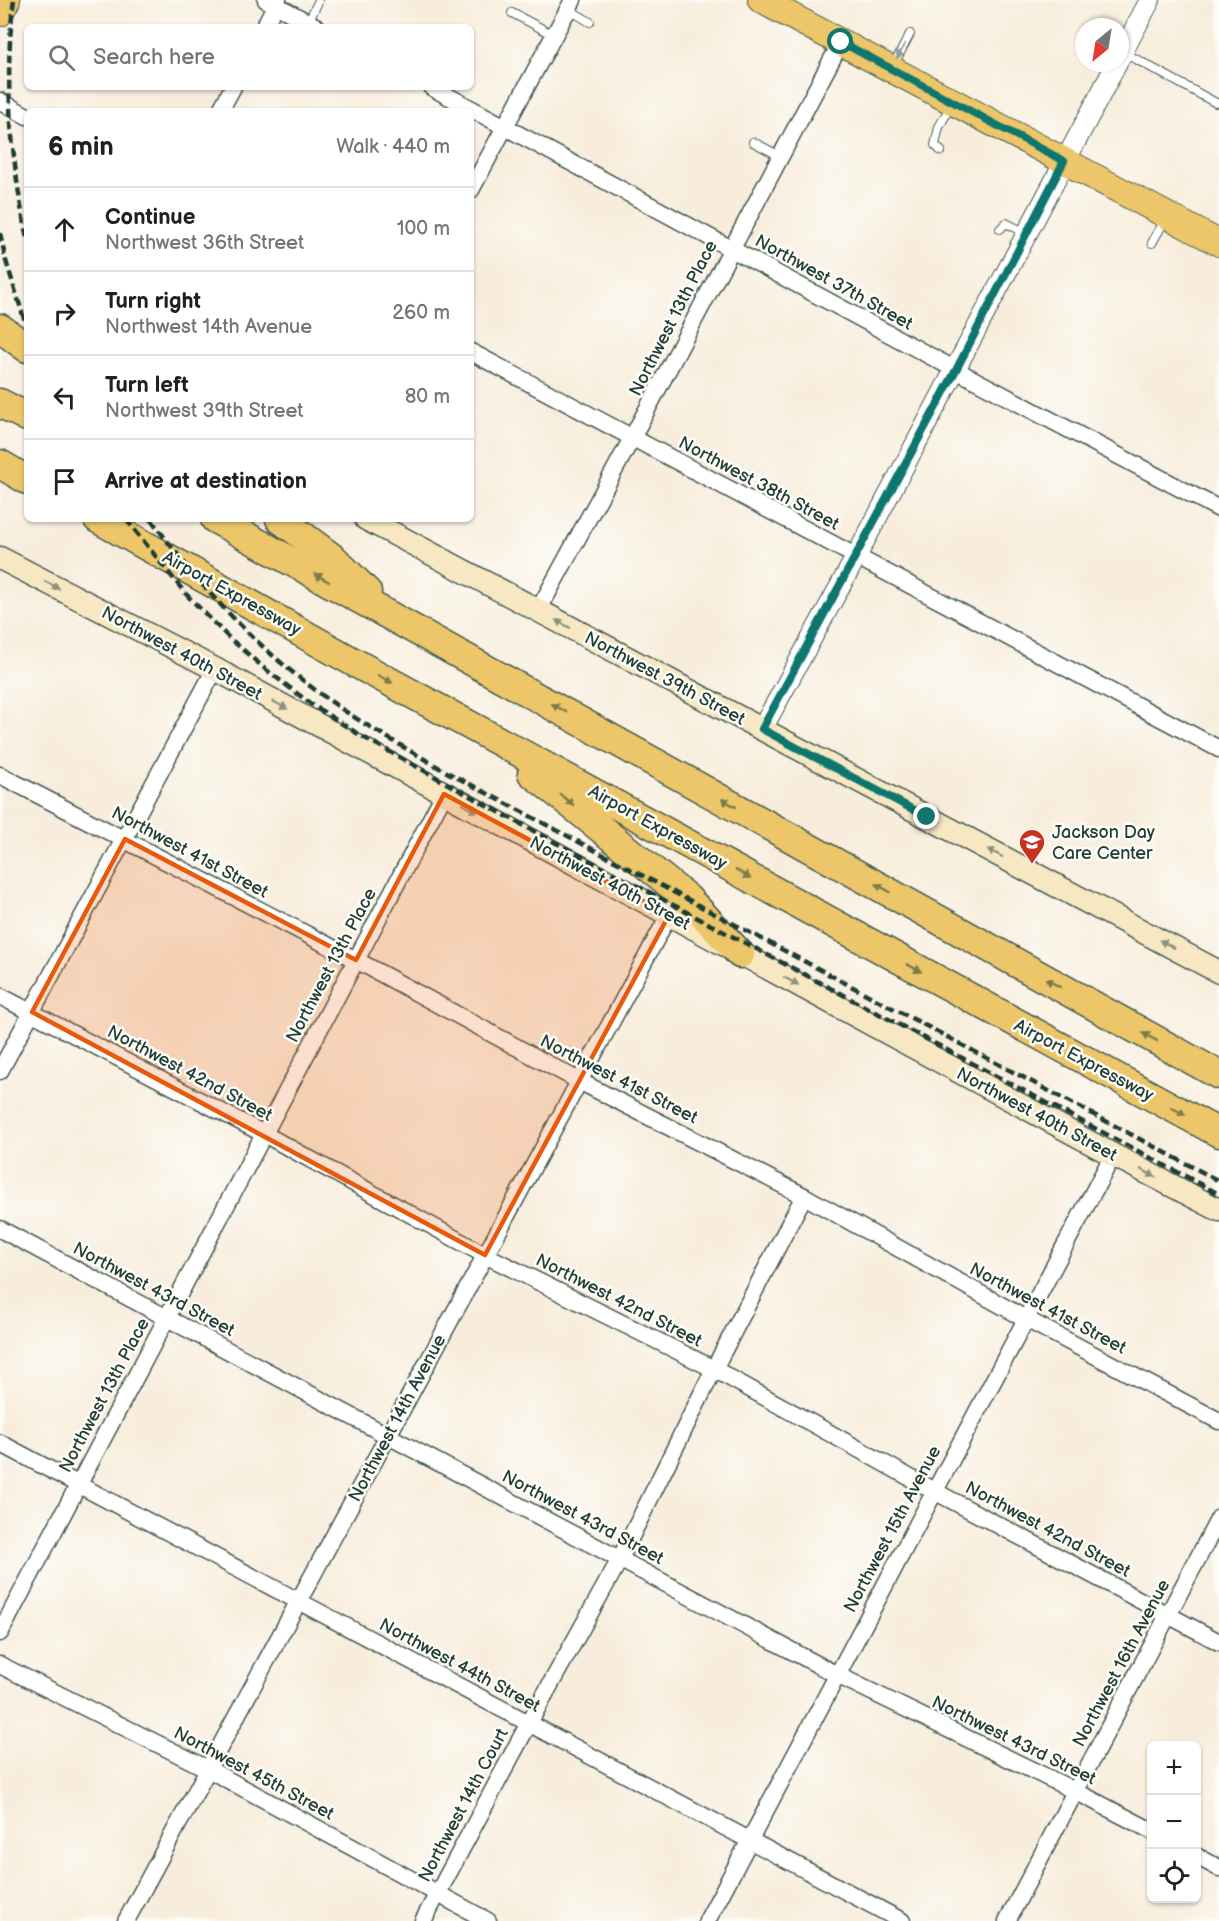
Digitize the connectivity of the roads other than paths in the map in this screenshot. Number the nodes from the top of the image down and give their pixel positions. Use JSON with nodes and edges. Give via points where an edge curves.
{"nodes":[{"id":1,"x":7,"y":0,"type":"edge"},
{"id":2,"x":761,"y":0,"type":"edge"},
{"id":3,"x":1150,"y":0,"type":"edge"},
{"id":4,"x":273,"y":2,"type":"edge"},
{"id":5,"x":318,"y":2,"type":"dead end"},
{"id":6,"x":570,"y":5,"type":"edge"},
{"id":7,"x":0,"y":13,"type":"edge"},
{"id":8,"x":512,"y":13,"type":"dead end"},
{"id":9,"x":590,"y":22,"type":"dead end"},
{"id":10,"x":265,"y":24,"type":"edge"},
{"id":11,"x":310,"y":24,"type":"edge"},
{"id":12,"x":312,"y":24,"type":"edge"},
{"id":13,"x":910,"y":34,"type":"dead end"},
{"id":14,"x":554,"y":35,"type":"junction"},
{"id":15,"x":1129,"y":40,"type":"edge"},
{"id":16,"x":841,"y":42,"type":"junction"},
{"id":17,"x":1129,"y":61,"type":"edge"},
{"id":18,"x":891,"y":69,"type":"junction"},
{"id":19,"x":1112,"y":72,"type":"edge"},
{"id":20,"x":230,"y":90,"type":"edge"},
{"id":21,"x":437,"y":90,"type":"edge"},
{"id":22,"x":0,"y":101,"type":"edge"},
{"id":23,"x":953,"y":102,"type":"junction"},
{"id":24,"x":1216,"y":103,"type":"dead end"},
{"id":25,"x":222,"y":108,"type":"edge"},
{"id":26,"x":471,"y":108,"type":"edge"},
{"id":27,"x":474,"y":109,"type":"edge"},
{"id":28,"x":24,"y":114,"type":"edge"},
{"id":29,"x":506,"y":126,"type":"junction"},
{"id":30,"x":753,"y":142,"type":"dead end"},
{"id":31,"x":941,"y":151,"type":"dead end"},
{"id":32,"x":780,"y":156,"type":"junction"},
{"id":33,"x":1064,"y":161,"type":"junction"},
{"id":34,"x":474,"y":185,"type":"edge"},
{"id":35,"x":1167,"y":215,"type":"junction"},
{"id":36,"x":1000,"y":229,"type":"dead end"},
{"id":37,"x":1026,"y":233,"type":"junction"},
{"id":38,"x":1152,"y":243,"type":"dead end"},
{"id":39,"x":1219,"y":243,"type":"edge"},
{"id":40,"x":731,"y":248,"type":"junction"},
{"id":41,"x":0,"y":318,"type":"edge"},
{"id":42,"x":0,"y":328,"type":"edge"},
{"id":43,"x":24,"y":331,"type":"edge"},
{"id":44,"x":24,"y":346,"type":"edge"},
{"id":45,"x":474,"y":354,"type":"edge"},
{"id":46,"x":956,"y":370,"type":"junction"},
{"id":47,"x":0,"y":403,"type":"edge"},
{"id":48,"x":24,"y":415,"type":"edge"},
{"id":49,"x":632,"y":438,"type":"junction"},
{"id":50,"x":0,"y":464,"type":"edge"},
{"id":51,"x":24,"y":478,"type":"edge"},
{"id":52,"x":1219,"y":509,"type":"edge"},
{"id":53,"x":103,"y":522,"type":"edge"},
{"id":54,"x":220,"y":522,"type":"edge"},
{"id":55,"x":284,"y":522,"type":"edge"},
{"id":56,"x":372,"y":522,"type":"edge"},
{"id":57,"x":856,"y":557,"type":"junction"},
{"id":58,"x":0,"y":558,"type":"edge"},
{"id":59,"x":538,"y":611,"type":"junction"},
{"id":60,"x":392,"y":617,"type":"junction"},
{"id":61,"x":215,"y":669,"type":"junction"},
{"id":62,"x":434,"y":705,"type":"junction"},
{"id":63,"x":762,"y":729,"type":"junction"},
{"id":64,"x":1219,"y":749,"type":"edge"},
{"id":65,"x":0,"y":775,"type":"edge"},
{"id":66,"x":444,"y":794,"type":"junction"},
{"id":67,"x":125,"y":839,"type":"junction"},
{"id":68,"x":669,"y":915,"type":"junction"},
{"id":69,"x":740,"y":954,"type":"junction"},
{"id":70,"x":356,"y":960,"type":"junction"},
{"id":71,"x":1216,"y":964,"type":"edge"},
{"id":72,"x":0,"y":996,"type":"edge"},
{"id":73,"x":32,"y":1012,"type":"junction"},
{"id":74,"x":0,"y":1071,"type":"edge"},
{"id":75,"x":1219,"y":1076,"type":"edge"},
{"id":76,"x":579,"y":1081,"type":"junction"},
{"id":77,"x":1219,"y":1133,"type":"edge"},
{"id":78,"x":264,"y":1134,"type":"junction"},
{"id":79,"x":1113,"y":1155,"type":"junction"},
{"id":80,"x":804,"y":1196,"type":"junction"},
{"id":81,"x":1219,"y":1210,"type":"edge"},
{"id":82,"x":0,"y":1229,"type":"edge"},
{"id":83,"x":485,"y":1255,"type":"junction"},
{"id":84,"x":167,"y":1318,"type":"junction"},
{"id":85,"x":1026,"y":1319,"type":"junction"},
{"id":86,"x":714,"y":1369,"type":"junction"},
{"id":87,"x":1219,"y":1421,"type":"edge"},
{"id":88,"x":388,"y":1436,"type":"junction"},
{"id":89,"x":0,"y":1443,"type":"edge"},
{"id":90,"x":79,"y":1484,"type":"junction"},
{"id":91,"x":934,"y":1491,"type":"junction"},
{"id":92,"x":1219,"y":1518,"type":"edge"},
{"id":93,"x":620,"y":1559,"type":"junction"},
{"id":94,"x":298,"y":1601,"type":"junction"},
{"id":95,"x":1169,"y":1614,"type":"junction"},
{"id":96,"x":0,"y":1633,"type":"edge"},
{"id":97,"x":1219,"y":1642,"type":"edge"},
{"id":98,"x":0,"y":1665,"type":"edge"},
{"id":99,"x":837,"y":1675,"type":"junction"},
{"id":100,"x":528,"y":1723,"type":"junction"},
{"id":101,"x":208,"y":1769,"type":"junction"},
{"id":102,"x":1075,"y":1791,"type":"junction"},
{"id":103,"x":1147,"y":1828,"type":"edge"},
{"id":104,"x":749,"y":1840,"type":"junction"},
{"id":105,"x":1201,"y":1858,"type":"edge"},
{"id":106,"x":1219,"y":1868,"type":"edge"},
{"id":107,"x":437,"y":1894,"type":"junction"},
{"id":108,"x":126,"y":1921,"type":"edge"},
{"id":109,"x":423,"y":1921,"type":"edge"},
{"id":110,"x":488,"y":1921,"type":"edge"},
{"id":111,"x":707,"y":1921,"type":"edge"},
{"id":112,"x":902,"y":1921,"type":"edge"},
{"id":113,"x":1007,"y":1921,"type":"edge"}],
"edges":[{"from":1,"to":7,"type":"main road"},
{"from":2,"to":16,"type":"main road"},
{"from":3,"to":15,"type":"street"},
{"from":4,"to":10,"type":"street"},
{"from":4,"to":11,"type":"street"},
{"from":5,"to":12,"type":"lane"},
{"from":6,"to":9,"type":"lane"},
{"from":6,"to":14,"type":"street"},
{"from":8,"to":14,"type":"lane"},
{"from":13,"to":18,"type":"lane","one_way":true},
{"from":14,"to":29,"type":"street"},
{"from":16,"to":18,"type":"main road"},
{"from":16,"to":32,"type":"street","name":"Northwest 13th Place"},
{"from":17,"to":24,"type":"lane"},
{"from":18,"to":23,"type":"main road"},
{"from":19,"to":33,"type":"street"},
{"from":20,"to":25,"type":"street"},
{"from":21,"to":26,"type":"street","name":"Northwest 37th Street"},
{"from":22,"to":28,"type":"street"},
{"from":23,"to":31,"type":"lane","via":[[939,127],[935,145]]},
{"from":23,"to":33,"type":"main road"},
{"from":27,"to":29,"type":"street","name":"Northwest 37th Street"},
{"from":29,"to":34,"type":"street"},
{"from":29,"to":40,"type":"street","name":"Northwest 37th Street"},
{"from":30,"to":32,"type":"lane"},
{"from":32,"to":40,"type":"street","name":"Northwest 13th Place"},
{"from":33,"to":35,"type":"main road"},
{"from":33,"to":37,"type":"street"},
{"from":35,"to":38,"type":"lane"},
{"from":35,"to":39,"type":"main road"},
{"from":36,"to":37,"type":"lane","via":[[1006,224]]},
{"from":37,"to":46,"type":"street"},
{"from":40,"to":46,"type":"street","name":"Northwest 37th Street"},
{"from":40,"to":49,"type":"street","name":"Northwest 13th Place"},
{"from":41,"to":43,"type":"main road"},
{"from":42,"to":44,"type":"highway"},
{"from":45,"to":49,"type":"street","name":"Northwest 38th Street"},
{"from":46,"to":52,"type":"street","name":"Northwest 37th Street"},
{"from":46,"to":57,"type":"street"},
{"from":47,"to":48,"type":"highway"},
{"from":49,"to":57,"type":"street","name":"Northwest 38th Street"},
{"from":49,"to":59,"type":"street","name":"Northwest 13th Place"},
{"from":50,"to":51,"type":"highway"},
{"from":53,"to":62,"type":"highway","name":"Airport Expressway","one_way":true},
{"from":60,"to":54,"type":"highway","one_way":true},
{"from":55,"to":60,"type":"highway","via":[[334,559]]},
{"from":56,"to":59,"type":"main road","name":"Northwest 39th Street"},
{"from":57,"to":63,"type":"street"},
{"from":57,"to":64,"type":"street","name":"Northwest 38th Street"},
{"from":58,"to":61,"type":"main road","name":"Northwest 40th Street","one_way":true},
{"from":63,"to":59,"type":"main road","name":"Northwest 39th Street","one_way":true},
{"from":75,"to":60,"type":"highway","one_way":true},
{"from":61,"to":66,"type":"main road","name":"Northwest 40th Street","one_way":true},
{"from":61,"to":67,"type":"street"},
{"from":62,"to":69,"type":"highway","one_way":true,"via":[[542,780],[651,867]]},
{"from":62,"to":77,"type":"highway","name":"Airport Expressway","one_way":true},
{"from":71,"to":63,"type":"main road","name":"Northwest 39th Street","one_way":true},
{"from":65,"to":67,"type":"street","name":"Northwest 41st Street"},
{"from":66,"to":68,"type":"main road","name":"Northwest 40th Street","one_way":true},
{"from":66,"to":70,"type":"street","name":"Northwest 13th Place"},
{"from":67,"to":70,"type":"street","name":"Northwest 41st Street"},
{"from":67,"to":73,"type":"street"},
{"from":68,"to":69,"type":"main road","name":"Northwest 40th Street"},
{"from":68,"to":76,"type":"street","name":"Northwest 14th Avenue"},
{"from":69,"to":79,"type":"main road","name":"Northwest 40th Street","one_way":true},
{"from":70,"to":76,"type":"street","name":"Northwest 41st Street"},
{"from":70,"to":78,"type":"street","name":"Northwest 13th Place"},
{"from":72,"to":73,"type":"street","name":"Northwest 42nd Street"},
{"from":73,"to":74,"type":"street"},
{"from":73,"to":78,"type":"street","name":"Northwest 42nd Street"},
{"from":76,"to":80,"type":"street","name":"Northwest 41st Street"},
{"from":76,"to":83,"type":"street","name":"Northwest 14th Avenue"},
{"from":78,"to":83,"type":"street","name":"Northwest 42nd Street"},
{"from":78,"to":84,"type":"street","name":"Northwest 13th Place"},
{"from":79,"to":81,"type":"main road","name":"Northwest 40th Street","one_way":true},
{"from":79,"to":85,"type":"street","name":"Northwest 15th Avenue"},
{"from":80,"to":85,"type":"street","name":"Northwest 41st Street"},
{"from":80,"to":86,"type":"street","name":"Northwest 14th Court"},
{"from":82,"to":84,"type":"street","name":"Northwest 43rd Street"},
{"from":83,"to":86,"type":"street","name":"Northwest 42nd Street"},
{"from":83,"to":88,"type":"street","name":"Northwest 14th Avenue"},
{"from":84,"to":88,"type":"street","name":"Northwest 43rd Street"},
{"from":84,"to":90,"type":"street","name":"Northwest 13th Place"},
{"from":85,"to":87,"type":"street","name":"Northwest 41st Street"},
{"from":85,"to":91,"type":"street","name":"Northwest 15th Avenue"},
{"from":86,"to":91,"type":"street","name":"Northwest 42nd Street"},
{"from":86,"to":93,"type":"street","name":"Northwest 14th Court"},
{"from":88,"to":93,"type":"street","name":"Northwest 43rd Street"},
{"from":88,"to":94,"type":"street","name":"Northwest 14th Avenue"},
{"from":89,"to":90,"type":"street","name":"Northwest 44th Street"},
{"from":90,"to":94,"type":"street","name":"Northwest 44th Street"},
{"from":90,"to":96,"type":"street","name":"Northwest 13th Place"},
{"from":91,"to":95,"type":"street","name":"Northwest 42nd Street"},
{"from":91,"to":99,"type":"street","name":"Northwest 15th Avenue"},
{"from":92,"to":95,"type":"street","name":"Northwest 16th Avenue"},
{"from":93,"to":99,"type":"street","name":"Northwest 43rd Street"},
{"from":93,"to":100,"type":"street","name":"Northwest 14th Court"},
{"from":94,"to":100,"type":"street","name":"Northwest 44th Street"},
{"from":94,"to":101,"type":"street","name":"Northwest 14th Avenue"},
{"from":95,"to":97,"type":"street","name":"Northwest 42nd Street"},
{"from":95,"to":102,"type":"street","name":"Northwest 16th Avenue"},
{"from":98,"to":101,"type":"street","name":"Northwest 45th Street"},
{"from":99,"to":102,"type":"street","name":"Northwest 43rd Street"},
{"from":99,"to":104,"type":"street","name":"Northwest 15th Avenue"},
{"from":100,"to":104,"type":"street","name":"Northwest 44th Street"},
{"from":100,"to":107,"type":"street","name":"Northwest 14th Court"},
{"from":101,"to":107,"type":"street","name":"Northwest 45th Street"},
{"from":101,"to":108,"type":"street","name":"Northwest 14th Avenue"},
{"from":102,"to":103,"type":"street","name":"Northwest 43rd Street"},
{"from":102,"to":113,"type":"street","name":"Northwest 16th Avenue"},
{"from":104,"to":111,"type":"street","name":"Northwest 15th Avenue"},
{"from":104,"to":112,"type":"street","name":"Northwest 44th Street"},
{"from":105,"to":106,"type":"street"},
{"from":107,"to":109,"type":"street","name":"Northwest 14th Court"},
{"from":107,"to":110,"type":"street","name":"Northwest 45th Street"}]}
